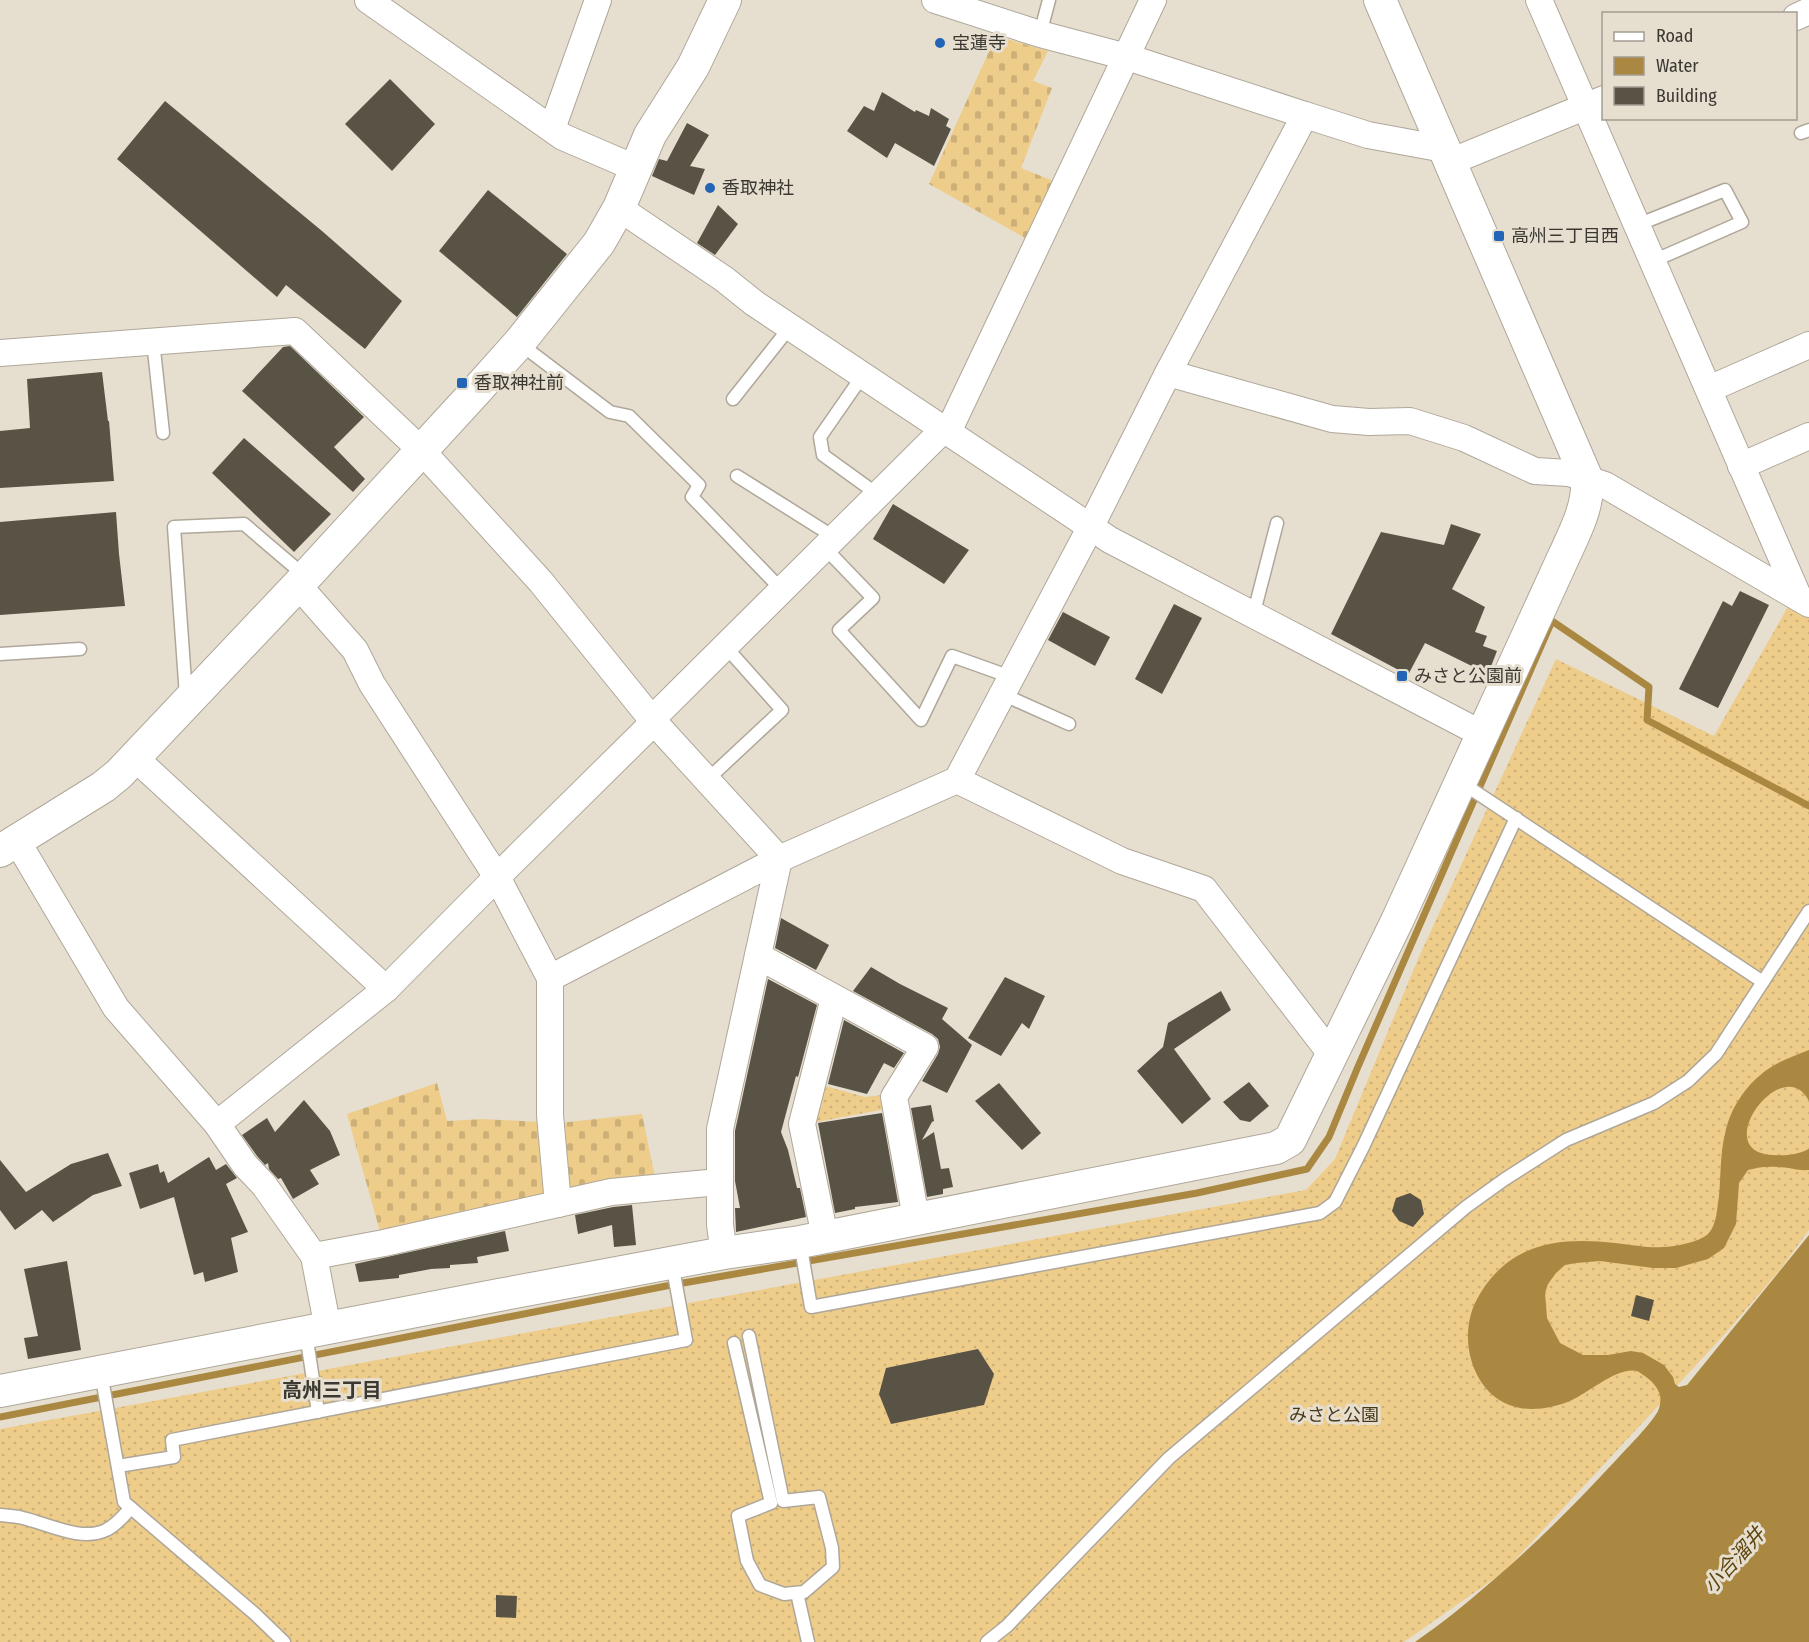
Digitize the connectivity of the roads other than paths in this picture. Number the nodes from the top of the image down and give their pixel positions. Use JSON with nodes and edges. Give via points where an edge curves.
{"nodes":[{"id":1,"x":368,"y":0,"type":"edge"},
{"id":2,"x":598,"y":0,"type":"edge"},
{"id":3,"x":725,"y":0,"type":"edge"},
{"id":4,"x":935,"y":0,"type":"edge"},
{"id":5,"x":1049,"y":0,"type":"edge"},
{"id":6,"x":1153,"y":0,"type":"edge"},
{"id":7,"x":1380,"y":0,"type":"edge"},
{"id":8,"x":1539,"y":0,"type":"edge"},
{"id":9,"x":1040,"y":34,"type":"junction"},
{"id":10,"x":1127,"y":57,"type":"junction"},
{"id":11,"x":1595,"y":103,"type":"edge"},
{"id":12,"x":1305,"y":115,"type":"junction"},
{"id":13,"x":552,"y":129,"type":"junction"},
{"id":14,"x":1447,"y":155,"type":"junction"},
{"id":15,"x":635,"y":168,"type":"junction"},
{"id":16,"x":618,"y":208,"type":"junction"},
{"id":17,"x":1637,"y":225,"type":"junction"},
{"id":18,"x":1653,"y":261,"type":"junction"},
{"id":19,"x":790,"y":327,"type":"junction"},
{"id":20,"x":153,"y":340,"type":"junction"},
{"id":21,"x":519,"y":343,"type":"junction"},
{"id":22,"x":1809,"y":345,"type":"edge"},
{"id":23,"x":0,"y":353,"type":"edge"},
{"id":24,"x":1168,"y":373,"type":"junction"},
{"id":25,"x":863,"y":375,"type":"junction"},
{"id":26,"x":1708,"y":389,"type":"junction"},
{"id":27,"x":733,"y":399,"type":"dead end"},
{"id":28,"x":946,"y":430,"type":"junction"},
{"id":29,"x":163,"y":433,"type":"dead end"},
{"id":30,"x":1809,"y":436,"type":"edge"},
{"id":31,"x":422,"y":451,"type":"junction"},
{"id":32,"x":1741,"y":466,"type":"junction"},
{"id":33,"x":737,"y":476,"type":"dead end"},
{"id":34,"x":1587,"y":479,"type":"junction"},
{"id":35,"x":877,"y":494,"type":"junction"},
{"id":36,"x":1277,"y":524,"type":"dead end"},
{"id":37,"x":1090,"y":528,"type":"junction"},
{"id":38,"x":829,"y":542,"type":"junction"},
{"id":39,"x":302,"y":581,"type":"junction"},
{"id":40,"x":781,"y":589,"type":"junction"},
{"id":41,"x":1804,"y":601,"type":"edge"},
{"id":42,"x":1253,"y":616,"type":"junction"},
{"id":43,"x":724,"y":646,"type":"junction"},
{"id":44,"x":80,"y":649,"type":"dead end"},
{"id":45,"x":0,"y":654,"type":"edge"},
{"id":46,"x":1006,"y":686,"type":"junction"},
{"id":47,"x":187,"y":703,"type":"junction"},
{"id":48,"x":653,"y":720,"type":"junction"},
{"id":49,"x":1069,"y":723,"type":"dead end"},
{"id":50,"x":1482,"y":734,"type":"junction"},
{"id":51,"x":135,"y":758,"type":"junction"},
{"id":52,"x":707,"y":780,"type":"junction"},
{"id":53,"x":957,"y":780,"type":"junction"},
{"id":54,"x":1461,"y":783,"type":"junction"},
{"id":55,"x":1516,"y":818,"type":"junction"},
{"id":56,"x":8,"y":846,"type":"edge"},
{"id":57,"x":778,"y":859,"type":"junction"},
{"id":58,"x":497,"y":877,"type":"junction"},
{"id":59,"x":1809,"y":911,"type":"edge"},
{"id":60,"x":758,"y":956,"type":"junction"},
{"id":61,"x":550,"y":978,"type":"junction"},
{"id":62,"x":1764,"y":982,"type":"junction"},
{"id":63,"x":386,"y":989,"type":"junction"},
{"id":64,"x":834,"y":998,"type":"junction"},
{"id":65,"x":1331,"y":1054,"type":"junction"},
{"id":66,"x":217,"y":1124,"type":"junction"},
{"id":67,"x":719,"y":1182,"type":"junction"},
{"id":68,"x":558,"y":1204,"type":"junction"},
{"id":69,"x":916,"y":1218,"type":"junction"},
{"id":70,"x":812,"y":1239,"type":"junction"},
{"id":71,"x":724,"y":1253,"type":"junction"},
{"id":72,"x":314,"y":1256,"type":"junction"},
{"id":73,"x":672,"y":1263,"type":"junction"},
{"id":74,"x":317,"y":1331,"type":"junction"},
{"id":75,"x":749,"y":1336,"type":"dead end"},
{"id":76,"x":734,"y":1343,"type":"dead end"},
{"id":77,"x":101,"y":1372,"type":"junction"},
{"id":78,"x":0,"y":1391,"type":"edge"},
{"id":79,"x":318,"y":1412,"type":"junction"},
{"id":80,"x":118,"y":1466,"type":"junction"},
{"id":81,"x":131,"y":1508,"type":"junction"},
{"id":82,"x":0,"y":1515,"type":"edge"},
{"id":83,"x":797,"y":1593,"type":"junction"},
{"id":84,"x":284,"y":1642,"type":"edge"},
{"id":85,"x":808,"y":1642,"type":"edge"},
{"id":86,"x":987,"y":1642,"type":"edge"}],
"edges":[{"from":1,"to":13,"type":"street"},
{"from":2,"to":13,"type":"street"},
{"from":3,"to":15,"type":"street","via":[[693,67],[650,135]]},
{"from":4,"to":9,"type":"street"},
{"from":5,"to":9,"type":"lane"},
{"from":6,"to":10,"type":"street"},
{"from":7,"to":14,"type":"street"},
{"from":8,"to":11,"type":"street"},
{"from":9,"to":10,"type":"street"},
{"from":10,"to":12,"type":"street"},
{"from":10,"to":28,"type":"street"},
{"from":11,"to":14,"type":"street"},
{"from":11,"to":17,"type":"street"},
{"from":12,"to":14,"type":"street"},
{"from":12,"to":24,"type":"street"},
{"from":13,"to":15,"type":"street"},
{"from":14,"to":34,"type":"street"},
{"from":15,"to":16,"type":"street"},
{"from":16,"to":19,"type":"street"},
{"from":16,"to":21,"type":"street","via":[[599,243]]},
{"from":17,"to":18,"type":"street"},
{"from":17,"to":18,"type":"lane","via":[[1725,190],[1742,222]]},
{"from":18,"to":26,"type":"street"},
{"from":19,"to":25,"type":"street"},
{"from":19,"to":27,"type":"lane"},
{"from":20,"to":23,"type":"street"},
{"from":20,"to":29,"type":"lane"},
{"from":20,"to":31,"type":"street","via":[[295,331]]},
{"from":21,"to":31,"type":"street"},
{"from":21,"to":40,"type":"lane","via":[[610,412],[629,416],[699,485],[692,497]]},
{"from":22,"to":26,"type":"street"},
{"from":24,"to":34,"type":"street","via":[[1332,419],[1410,421],[1464,438],[1535,471],[1569,473]]},
{"from":24,"to":37,"type":"street"},
{"from":25,"to":28,"type":"street"},
{"from":25,"to":35,"type":"lane","via":[[820,437],[823,455]]},
{"from":26,"to":32,"type":"street"},
{"from":28,"to":35,"type":"street"},
{"from":28,"to":37,"type":"street"},
{"from":30,"to":32,"type":"street"},
{"from":31,"to":39,"type":"street"},
{"from":31,"to":48,"type":"street","via":[[541,582]]},
{"from":32,"to":41,"type":"street"},
{"from":33,"to":38,"type":"lane"},
{"from":34,"to":41,"type":"street","via":[[1605,485]]},
{"from":34,"to":50,"type":"street","via":[[1588,492],[1580,519]]},
{"from":35,"to":38,"type":"street"},
{"from":36,"to":42,"type":"lane"},
{"from":37,"to":42,"type":"street"},
{"from":37,"to":46,"type":"street"},
{"from":38,"to":40,"type":"street"},
{"from":38,"to":46,"type":"lane","via":[[873,598],[839,630],[921,720],[952,656]]},
{"from":39,"to":47,"type":"street"},
{"from":39,"to":47,"type":"lane","via":[[244,524],[174,527]]},
{"from":39,"to":58,"type":"street","via":[[355,650],[372,684]]},
{"from":40,"to":43,"type":"street"},
{"from":42,"to":50,"type":"street"},
{"from":43,"to":48,"type":"street"},
{"from":43,"to":52,"type":"lane","via":[[782,710]]},
{"from":44,"to":45,"type":"lane"},
{"from":46,"to":49,"type":"lane"},
{"from":46,"to":53,"type":"street"},
{"from":47,"to":51,"type":"street"},
{"from":48,"to":52,"type":"street"},
{"from":48,"to":58,"type":"street"},
{"from":50,"to":54,"type":"street"},
{"from":51,"to":56,"type":"street","via":[[103,787]]},
{"from":51,"to":63,"type":"street"},
{"from":52,"to":57,"type":"street"},
{"from":53,"to":57,"type":"street"},
{"from":53,"to":65,"type":"street","via":[[1122,861],[1204,889]]},
{"from":54,"to":55,"type":"lane"},
{"from":54,"to":65,"type":"street"},
{"from":55,"to":62,"type":"lane"},
{"from":55,"to":70,"type":"lane","via":[[1364,1147],[1335,1202],[1320,1213],[811,1307]]},
{"from":56,"to":66,"type":"street","via":[[116,1008]]},
{"from":57,"to":60,"type":"street"},
{"from":57,"to":61,"type":"street"},
{"from":58,"to":61,"type":"street"},
{"from":58,"to":63,"type":"street"},
{"from":59,"to":62,"type":"lane"},
{"from":60,"to":64,"type":"street"},
{"from":60,"to":67,"type":"street","via":[[720,1129]]},
{"from":61,"to":68,"type":"street","via":[[550,1115]]},
{"from":62,"to":86,"type":"lane","via":[[1716,1054],[1688,1081],[1654,1103],[1566,1140],[1466,1207],[1169,1458]]},
{"from":63,"to":66,"type":"street"},
{"from":64,"to":69,"type":"street","via":[[925,1047],[894,1097]]},
{"from":64,"to":70,"type":"street","via":[[802,1125]]},
{"from":65,"to":69,"type":"street","via":[[1290,1140],[1276,1148]]},
{"from":66,"to":72,"type":"street"},
{"from":67,"to":68,"type":"street","via":[[611,1192]]},
{"from":67,"to":71,"type":"street"},
{"from":68,"to":72,"type":"street"},
{"from":69,"to":70,"type":"street"},
{"from":70,"to":71,"type":"street"},
{"from":71,"to":73,"type":"street"},
{"from":72,"to":74,"type":"street"},
{"from":73,"to":74,"type":"street"},
{"from":73,"to":79,"type":"lane","via":[[686,1340]]},
{"from":74,"to":77,"type":"street"},
{"from":74,"to":79,"type":"lane"},
{"from":75,"to":83,"type":"lane","via":[[783,1501],[819,1497],[832,1548],[833,1568],[804,1592]]},
{"from":76,"to":83,"type":"lane","via":[[771,1503],[738,1516],[747,1561],[760,1585],[784,1594]]},
{"from":77,"to":78,"type":"street"},
{"from":77,"to":80,"type":"lane"},
{"from":79,"to":80,"type":"lane","via":[[172,1440],[174,1457]]},
{"from":80,"to":81,"type":"lane","via":[[124,1502]]},
{"from":81,"to":82,"type":"lane","via":[[104,1531],[86,1534]]},
{"from":81,"to":84,"type":"lane"},
{"from":83,"to":85,"type":"lane"}]}
